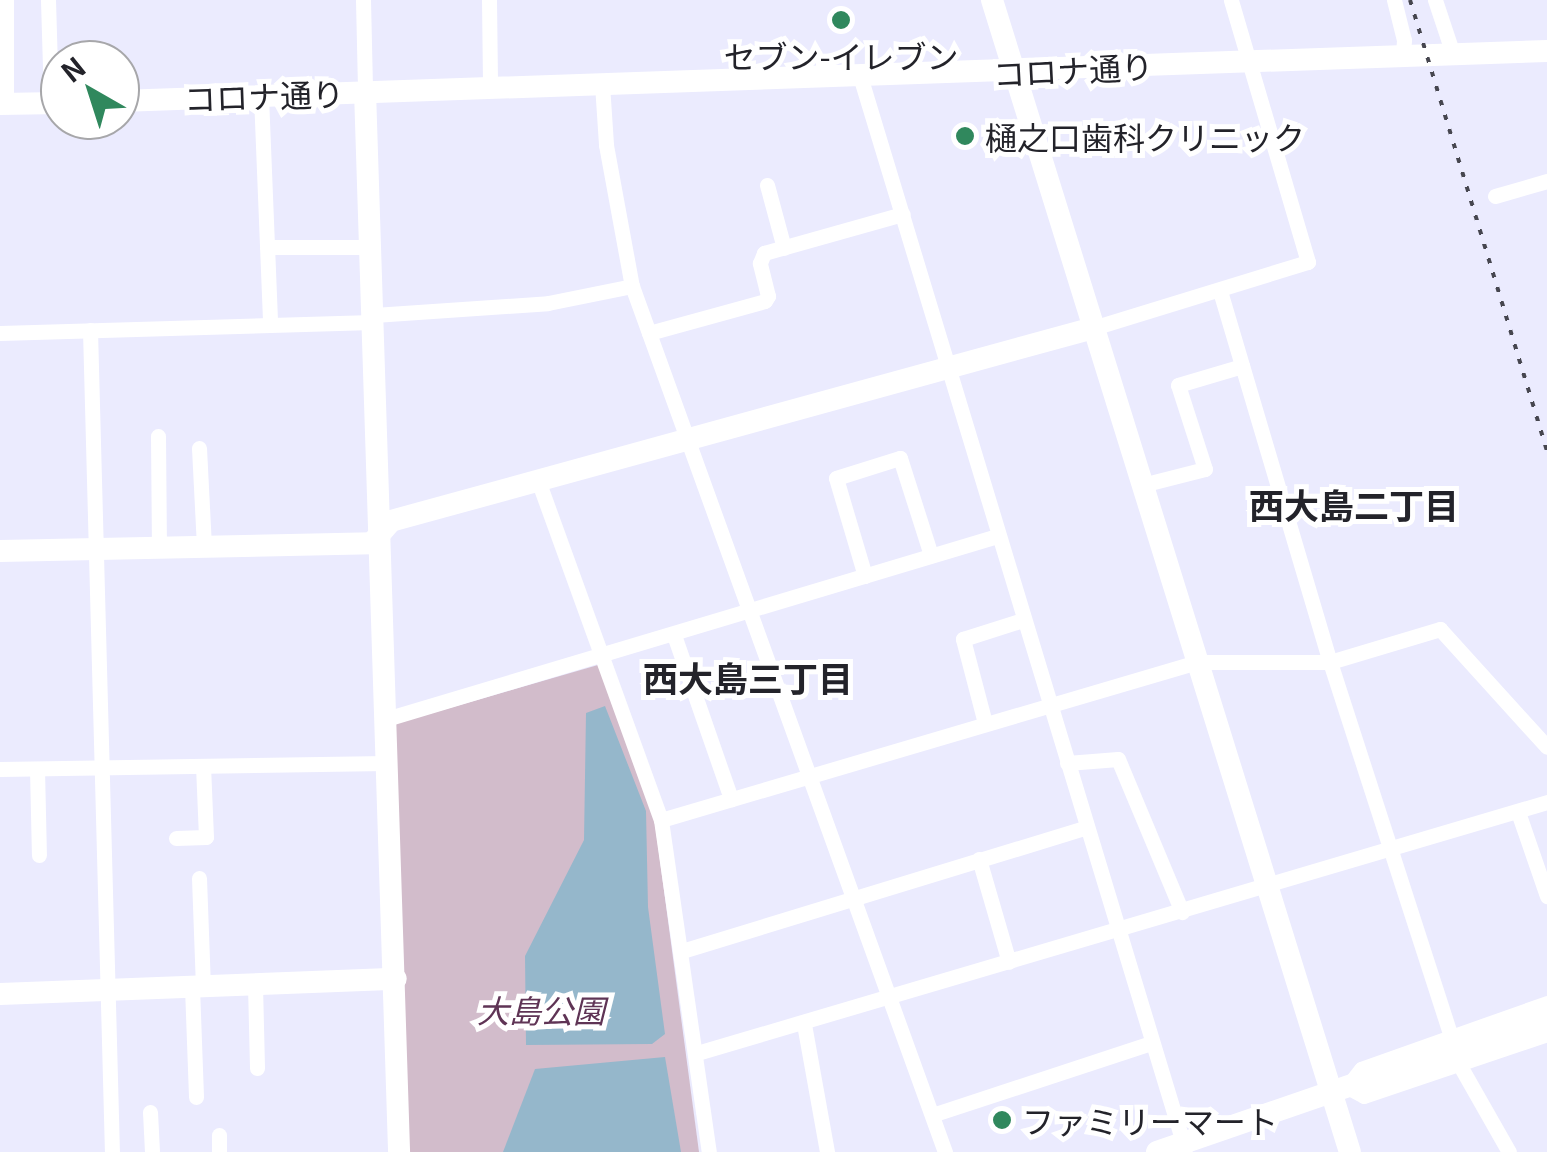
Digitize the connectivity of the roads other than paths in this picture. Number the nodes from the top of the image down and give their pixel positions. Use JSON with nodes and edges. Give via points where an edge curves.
{"nodes":[{"id":1,"x":6,"y":0,"type":"edge"},
{"id":2,"x":48,"y":0,"type":"edge"},
{"id":3,"x":363,"y":0,"type":"edge"},
{"id":4,"x":489,"y":0,"type":"edge"},
{"id":5,"x":992,"y":0,"type":"edge"},
{"id":6,"x":1231,"y":0,"type":"edge"},
{"id":7,"x":1394,"y":0,"type":"edge"},
{"id":8,"x":1435,"y":0,"type":"edge"},
{"id":9,"x":51,"y":40,"type":"edge"},
{"id":10,"x":1547,"y":51,"type":"edge"},
{"id":11,"x":1453,"y":54,"type":"junction"},
{"id":12,"x":1402,"y":55,"type":"junction"},
{"id":13,"x":1248,"y":58,"type":"junction"},
{"id":14,"x":1013,"y":73,"type":"junction"},
{"id":15,"x":860,"y":76,"type":"junction"},
{"id":16,"x":602,"y":84,"type":"junction"},
{"id":17,"x":490,"y":88,"type":"junction"},
{"id":18,"x":365,"y":91,"type":"junction"},
{"id":19,"x":261,"y":96,"type":"junction"},
{"id":20,"x":140,"y":100,"type":"edge"},
{"id":21,"x":40,"y":103,"type":"edge"},
{"id":22,"x":3,"y":104,"type":"edge"},
{"id":23,"x":1547,"y":181,"type":"edge"},
{"id":24,"x":767,"y":185,"type":"dead end"},
{"id":25,"x":1495,"y":196,"type":"dead end"},
{"id":26,"x":903,"y":214,"type":"junction"},
{"id":27,"x":371,"y":246,"type":"junction"},
{"id":28,"x":267,"y":247,"type":"junction"},
{"id":29,"x":784,"y":248,"type":"junction"},
{"id":30,"x":632,"y":286,"type":"junction"},
{"id":31,"x":1220,"y":292,"type":"junction"},
{"id":32,"x":373,"y":319,"type":"junction"},
{"id":33,"x":270,"y":325,"type":"junction"},
{"id":34,"x":1092,"y":328,"type":"junction"},
{"id":35,"x":90,"y":330,"type":"junction"},
{"id":36,"x":0,"y":332,"type":"edge"},
{"id":37,"x":649,"y":334,"type":"junction"},
{"id":38,"x":1242,"y":366,"type":"junction"},
{"id":39,"x":948,"y":368,"type":"junction"},
{"id":40,"x":158,"y":436,"type":"dead end"},
{"id":41,"x":689,"y":438,"type":"junction"},
{"id":42,"x":199,"y":448,"type":"dead end"},
{"id":43,"x":539,"y":482,"type":"junction"},
{"id":44,"x":1142,"y":485,"type":"junction"},
{"id":45,"x":382,"y":536,"type":"junction"},
{"id":46,"x":997,"y":536,"type":"junction"},
{"id":47,"x":204,"y":546,"type":"junction"},
{"id":48,"x":159,"y":548,"type":"junction"},
{"id":49,"x":96,"y":549,"type":"junction"},
{"id":50,"x":0,"y":551,"type":"edge"},
{"id":51,"x":931,"y":555,"type":"junction"},
{"id":52,"x":865,"y":576,"type":"junction"},
{"id":53,"x":750,"y":610,"type":"junction"},
{"id":54,"x":1023,"y":620,"type":"junction"},
{"id":55,"x":674,"y":635,"type":"junction"},
{"id":56,"x":603,"y":657,"type":"junction"},
{"id":57,"x":1197,"y":662,"type":"junction"},
{"id":58,"x":1330,"y":662,"type":"junction"},
{"id":59,"x":1048,"y":704,"type":"junction"},
{"id":60,"x":386,"y":718,"type":"junction"},
{"id":61,"x":985,"y":723,"type":"junction"},
{"id":62,"x":1547,"y":747,"type":"edge"},
{"id":63,"x":387,"y":762,"type":"junction"},
{"id":64,"x":1067,"y":763,"type":"junction"},
{"id":65,"x":203,"y":766,"type":"junction"},
{"id":66,"x":102,"y":768,"type":"junction"},
{"id":67,"x":0,"y":769,"type":"edge"},
{"id":68,"x":37,"y":769,"type":"junction"},
{"id":69,"x":810,"y":775,"type":"junction"},
{"id":70,"x":731,"y":799,"type":"junction"},
{"id":71,"x":1547,"y":802,"type":"edge"},
{"id":72,"x":1518,"y":812,"type":"junction"},
{"id":73,"x":662,"y":820,"type":"junction"},
{"id":74,"x":1084,"y":828,"type":"junction"},
{"id":75,"x":176,"y":838,"type":"dead end"},
{"id":76,"x":1390,"y":850,"type":"junction"},
{"id":77,"x":39,"y":855,"type":"dead end"},
{"id":78,"x":979,"y":859,"type":"junction"},
{"id":79,"x":200,"y":878,"type":"dead end"},
{"id":80,"x":1266,"y":886,"type":"junction"},
{"id":81,"x":1547,"y":896,"type":"edge"},
{"id":82,"x":854,"y":900,"type":"junction"},
{"id":83,"x":1182,"y":912,"type":"junction"},
{"id":84,"x":1118,"y":930,"type":"junction"},
{"id":85,"x":682,"y":951,"type":"junction"},
{"id":86,"x":1009,"y":962,"type":"junction"},
{"id":87,"x":396,"y":980,"type":"junction"},
{"id":88,"x":255,"y":985,"type":"junction"},
{"id":89,"x":198,"y":987,"type":"junction"},
{"id":90,"x":108,"y":990,"type":"junction"},
{"id":91,"x":0,"y":994,"type":"edge"},
{"id":92,"x":890,"y":998,"type":"junction"},
{"id":93,"x":1547,"y":1003,"type":"edge"},
{"id":94,"x":1547,"y":1018,"type":"edge"},
{"id":95,"x":804,"y":1024,"type":"junction"},
{"id":96,"x":1547,"y":1034,"type":"edge"},
{"id":97,"x":1451,"y":1036,"type":"junction"},
{"id":98,"x":1151,"y":1043,"type":"junction"},
{"id":99,"x":697,"y":1053,"type":"junction"},
{"id":100,"x":1459,"y":1064,"type":"junction"},
{"id":101,"x":256,"y":1068,"type":"dead end"},
{"id":102,"x":1338,"y":1090,"type":"junction"},
{"id":103,"x":196,"y":1097,"type":"dead end"},
{"id":104,"x":150,"y":1112,"type":"dead end"},
{"id":105,"x":932,"y":1115,"type":"junction"},
{"id":106,"x":219,"y":1135,"type":"dead end"},
{"id":107,"x":1184,"y":1148,"type":"edge"},
{"id":108,"x":112,"y":1152,"type":"edge"},
{"id":109,"x":152,"y":1152,"type":"edge"},
{"id":110,"x":219,"y":1152,"type":"edge"},
{"id":111,"x":399,"y":1152,"type":"edge"},
{"id":112,"x":709,"y":1152,"type":"edge"},
{"id":113,"x":826,"y":1152,"type":"edge"},
{"id":114,"x":945,"y":1152,"type":"edge"},
{"id":115,"x":1158,"y":1152,"type":"edge"},
{"id":116,"x":1350,"y":1152,"type":"edge"},
{"id":117,"x":1509,"y":1152,"type":"edge"}],
"edges":[{"from":1,"to":22,"type":"street"},
{"from":2,"to":9,"type":"street"},
{"from":3,"to":18,"type":"street"},
{"from":4,"to":17,"type":"street"},
{"from":5,"to":14,"type":"street"},
{"from":6,"to":13,"type":"street"},
{"from":7,"to":12,"type":"street"},
{"from":8,"to":11,"type":"street"},
{"from":10,"to":11,"type":"street","name":"コロナ通り"},
{"from":11,"to":12,"type":"street","name":"コロナ通り"},
{"from":12,"to":13,"type":"street","name":"コロナ通り"},
{"from":13,"to":14,"type":"street","name":"コロナ通り"},
{"from":13,"to":31,"type":"street","via":[[1308,262]]},
{"from":14,"to":15,"type":"street","name":"コロナ通り"},
{"from":14,"to":34,"type":"street"},
{"from":15,"to":16,"type":"street","name":"コロナ通り"},
{"from":15,"to":26,"type":"street"},
{"from":16,"to":17,"type":"street","name":"コロナ通り"},
{"from":16,"to":30,"type":"street","via":[[606,145]]},
{"from":17,"to":18,"type":"street","name":"コロナ通り"},
{"from":18,"to":19,"type":"street","name":"コロナ通り"},
{"from":18,"to":27,"type":"street"},
{"from":19,"to":20,"type":"street","name":"コロナ通り"},
{"from":19,"to":28,"type":"street"},
{"from":21,"to":22,"type":"street"},
{"from":23,"to":25,"type":"street"},
{"from":24,"to":29,"type":"street"},
{"from":26,"to":29,"type":"street"},
{"from":26,"to":39,"type":"street"},
{"from":27,"to":28,"type":"street"},
{"from":27,"to":32,"type":"street"},
{"from":28,"to":33,"type":"street"},
{"from":29,"to":37,"type":"street","via":[[761,258],[765,300]]},
{"from":30,"to":32,"type":"street","via":[[548,303]]},
{"from":30,"to":37,"type":"street"},
{"from":31,"to":34,"type":"street"},
{"from":31,"to":38,"type":"street"},
{"from":32,"to":33,"type":"street"},
{"from":32,"to":45,"type":"street"},
{"from":33,"to":35,"type":"street"},
{"from":34,"to":39,"type":"street"},
{"from":34,"to":44,"type":"street"},
{"from":35,"to":36,"type":"street"},
{"from":35,"to":49,"type":"street"},
{"from":37,"to":41,"type":"street"},
{"from":38,"to":44,"type":"street","via":[[1178,385],[1205,468]]},
{"from":38,"to":58,"type":"street"},
{"from":39,"to":41,"type":"street"},
{"from":39,"to":46,"type":"street"},
{"from":40,"to":48,"type":"street"},
{"from":41,"to":43,"type":"street"},
{"from":41,"to":53,"type":"street"},
{"from":42,"to":47,"type":"street"},
{"from":43,"to":45,"type":"street","via":[[390,521]]},
{"from":43,"to":56,"type":"street"},
{"from":44,"to":57,"type":"street"},
{"from":45,"to":47,"type":"street","via":[[372,543]]},
{"from":45,"to":60,"type":"street"},
{"from":46,"to":51,"type":"street"},
{"from":46,"to":54,"type":"street"},
{"from":47,"to":48,"type":"street"},
{"from":48,"to":49,"type":"street"},
{"from":49,"to":50,"type":"street"},
{"from":49,"to":66,"type":"street"},
{"from":51,"to":52,"type":"street"},
{"from":51,"to":52,"type":"street","via":[[900,458],[836,478]]},
{"from":52,"to":53,"type":"street"},
{"from":53,"to":55,"type":"street"},
{"from":53,"to":69,"type":"street"},
{"from":54,"to":59,"type":"street"},
{"from":54,"to":61,"type":"street","via":[[963,639]]},
{"from":55,"to":56,"type":"street"},
{"from":55,"to":70,"type":"street"},
{"from":56,"to":60,"type":"street"},
{"from":56,"to":73,"type":"street"},
{"from":57,"to":58,"type":"street"},
{"from":57,"to":59,"type":"street"},
{"from":57,"to":80,"type":"street"},
{"from":58,"to":62,"type":"street","via":[[1440,629]]},
{"from":58,"to":76,"type":"street"},
{"from":59,"to":61,"type":"street"},
{"from":59,"to":64,"type":"street"},
{"from":60,"to":63,"type":"street"},
{"from":61,"to":69,"type":"street"},
{"from":63,"to":65,"type":"street"},
{"from":63,"to":87,"type":"street"},
{"from":64,"to":74,"type":"street"},
{"from":64,"to":83,"type":"street","via":[[1118,759]]},
{"from":65,"to":66,"type":"street"},
{"from":65,"to":75,"type":"street","via":[[206,837]]},
{"from":66,"to":68,"type":"street"},
{"from":66,"to":90,"type":"street"},
{"from":67,"to":68,"type":"street"},
{"from":68,"to":77,"type":"street"},
{"from":69,"to":70,"type":"street"},
{"from":69,"to":82,"type":"street"},
{"from":70,"to":73,"type":"street"},
{"from":71,"to":72,"type":"street"},
{"from":72,"to":76,"type":"street"},
{"from":72,"to":81,"type":"street"},
{"from":73,"to":85,"type":"street"},
{"from":74,"to":78,"type":"street"},
{"from":74,"to":84,"type":"street"},
{"from":76,"to":80,"type":"street"},
{"from":76,"to":97,"type":"street"},
{"from":78,"to":82,"type":"street"},
{"from":78,"to":86,"type":"street"},
{"from":79,"to":89,"type":"street"},
{"from":80,"to":83,"type":"street"},
{"from":80,"to":102,"type":"street"},
{"from":82,"to":85,"type":"street"},
{"from":82,"to":92,"type":"street"},
{"from":83,"to":84,"type":"street"},
{"from":84,"to":86,"type":"street"},
{"from":84,"to":98,"type":"street"},
{"from":85,"to":99,"type":"street"},
{"from":86,"to":92,"type":"street"},
{"from":87,"to":88,"type":"street"},
{"from":87,"to":111,"type":"street"},
{"from":88,"to":89,"type":"street"},
{"from":88,"to":101,"type":"street"},
{"from":89,"to":90,"type":"street"},
{"from":89,"to":103,"type":"street"},
{"from":90,"to":91,"type":"street"},
{"from":90,"to":108,"type":"street"},
{"from":92,"to":95,"type":"street"},
{"from":92,"to":105,"type":"street"},
{"from":93,"to":97,"type":"street"},
{"from":94,"to":102,"type":"street"},
{"from":95,"to":99,"type":"street"},
{"from":95,"to":113,"type":"street"},
{"from":96,"to":100,"type":"street"},
{"from":97,"to":102,"type":"street","via":[[1361,1069]]},
{"from":98,"to":105,"type":"street"},
{"from":98,"to":107,"type":"street"},
{"from":99,"to":112,"type":"street"},
{"from":100,"to":102,"type":"street","via":[[1364,1096]]},
{"from":100,"to":117,"type":"street"},
{"from":102,"to":107,"type":"street"},
{"from":102,"to":116,"type":"street"},
{"from":104,"to":109,"type":"street"},
{"from":105,"to":114,"type":"street"},
{"from":106,"to":110,"type":"street"},
{"from":107,"to":115,"type":"street"}]}
